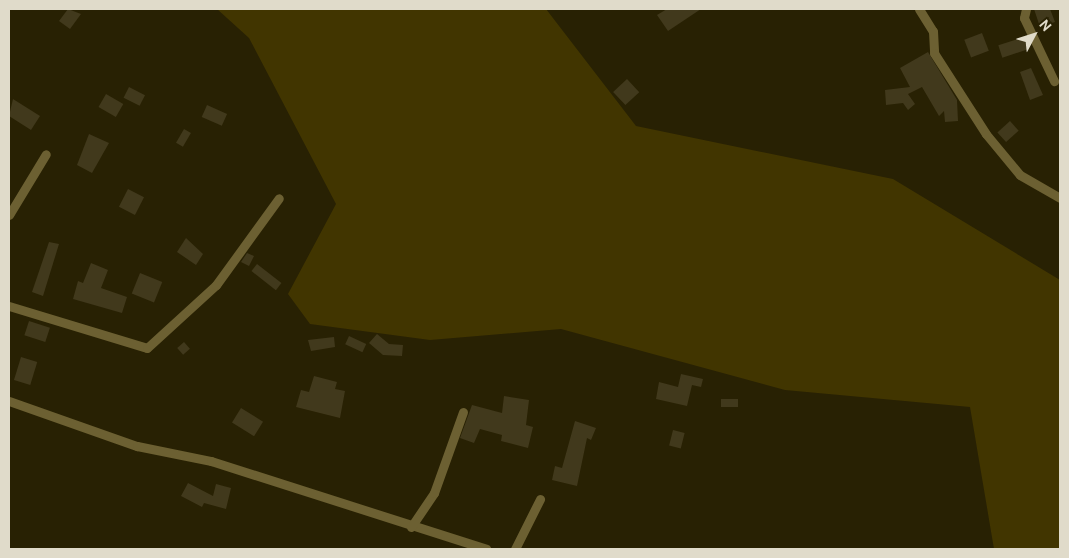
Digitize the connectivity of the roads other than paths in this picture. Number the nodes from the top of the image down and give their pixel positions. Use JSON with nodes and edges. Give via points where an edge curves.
{"nodes":[{"id":1,"x":919,"y":9,"type":"edge"},
{"id":2,"x":1026,"y":9,"type":"edge"},
{"id":3,"x":1054,"y":81,"type":"dead end"},
{"id":4,"x":46,"y":154,"type":"dead end"},
{"id":5,"x":279,"y":198,"type":"dead end"},
{"id":6,"x":1060,"y":198,"type":"edge"},
{"id":7,"x":9,"y":215,"type":"edge"},
{"id":8,"x":9,"y":306,"type":"edge"},
{"id":9,"x":9,"y":402,"type":"edge"},
{"id":10,"x":463,"y":412,"type":"dead end"},
{"id":11,"x":540,"y":499,"type":"dead end"},
{"id":12,"x":411,"y":527,"type":"junction"},
{"id":13,"x":486,"y":549,"type":"edge"},
{"id":14,"x":515,"y":549,"type":"edge"}],
"edges":[{"from":1,"to":6,"type":"street","via":[[933,31],[934,53],[986,134],[1020,175]]},
{"from":2,"to":3,"type":"street","via":[[1024,18]]},
{"from":4,"to":7,"type":"street"},
{"from":5,"to":8,"type":"street","via":[[216,285],[147,348]]},
{"from":9,"to":12,"type":"street","via":[[136,446],[211,461]]},
{"from":10,"to":12,"type":"street","via":[[434,493]]},
{"from":11,"to":14,"type":"street"},
{"from":12,"to":13,"type":"street"}]}
